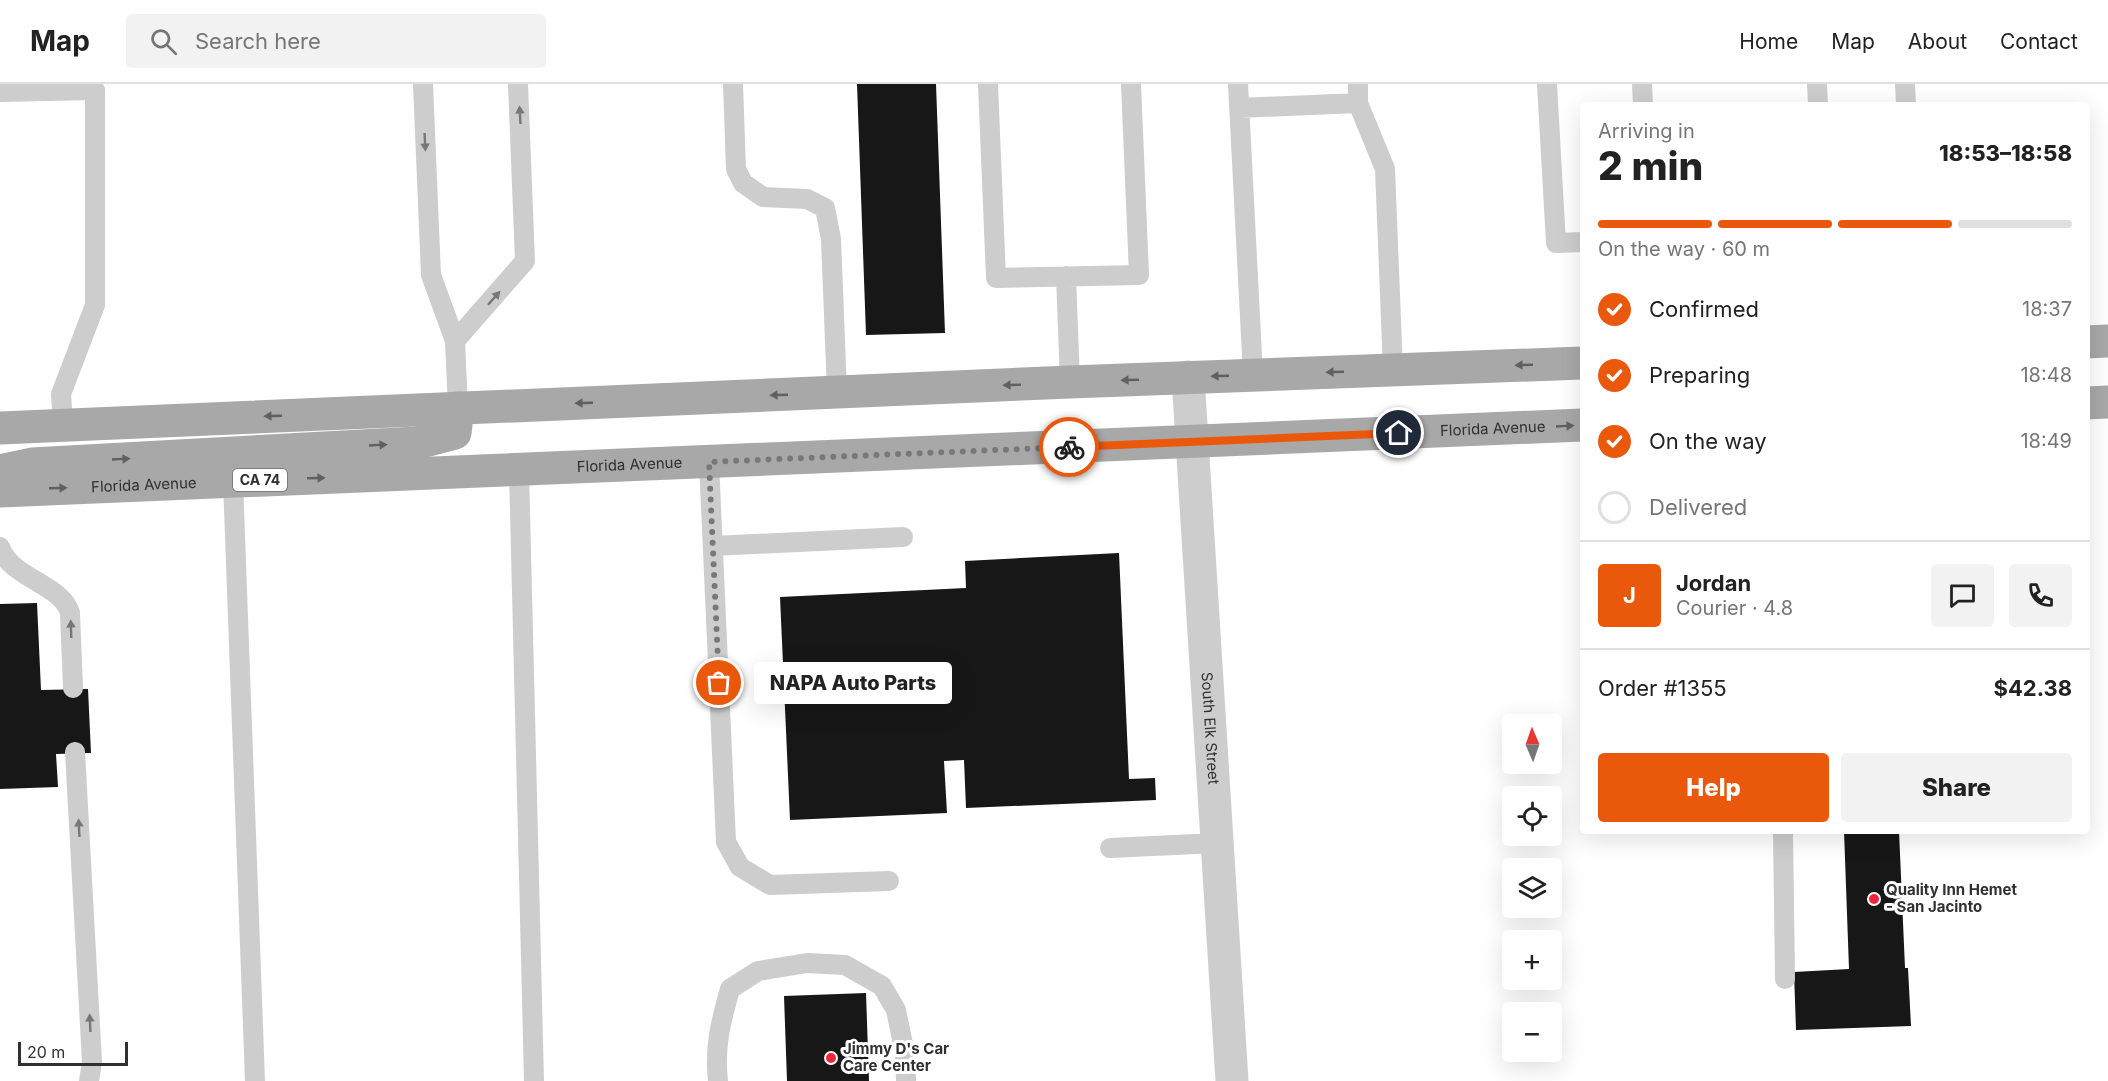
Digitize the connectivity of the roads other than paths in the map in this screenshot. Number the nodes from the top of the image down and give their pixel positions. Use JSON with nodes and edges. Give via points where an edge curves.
{"nodes":[{"id":1,"x":423,"y":84,"type":"edge"},
{"id":2,"x":518,"y":84,"type":"edge"},
{"id":3,"x":733,"y":84,"type":"edge"},
{"id":4,"x":988,"y":84,"type":"edge"},
{"id":5,"x":1131,"y":84,"type":"edge"},
{"id":6,"x":1238,"y":84,"type":"edge"},
{"id":7,"x":1546,"y":84,"type":"edge"},
{"id":8,"x":1642,"y":84,"type":"edge"},
{"id":9,"x":1817,"y":84,"type":"edge"},
{"id":10,"x":1905,"y":84,"type":"edge"},
{"id":11,"x":0,"y":92,"type":"edge"},
{"id":12,"x":1358,"y":93,"type":"edge"},
{"id":13,"x":1643,"y":102,"type":"edge"},
{"id":14,"x":1818,"y":102,"type":"edge"},
{"id":15,"x":1906,"y":102,"type":"edge"},
{"id":16,"x":1239,"y":108,"type":"junction"},
{"id":17,"x":1580,"y":242,"type":"edge"},
{"id":18,"x":1066,"y":276,"type":"junction"},
{"id":19,"x":455,"y":341,"type":"junction"},
{"id":20,"x":2108,"y":341,"type":"edge"},
{"id":21,"x":2090,"y":342,"type":"edge"},
{"id":22,"x":1580,"y":363,"type":"edge"},
{"id":23,"x":1393,"y":370,"type":"junction"},
{"id":24,"x":1253,"y":375,"type":"junction"},
{"id":25,"x":1188,"y":377,"type":"junction"},
{"id":26,"x":1070,"y":382,"type":"junction"},
{"id":27,"x":837,"y":392,"type":"junction"},
{"id":28,"x":2108,"y":402,"type":"edge"},
{"id":29,"x":2090,"y":403,"type":"edge"},
{"id":30,"x":458,"y":408,"type":"junction"},
{"id":31,"x":63,"y":425,"type":"junction"},
{"id":32,"x":1580,"y":425,"type":"edge"},
{"id":33,"x":0,"y":428,"type":"edge"},
{"id":34,"x":1192,"y":442,"type":"junction"},
{"id":35,"x":709,"y":462,"type":"junction"},
{"id":36,"x":519,"y":470,"type":"junction"},
{"id":37,"x":0,"y":471,"type":"edge"},
{"id":38,"x":233,"y":482,"type":"junction"},
{"id":39,"x":0,"y":491,"type":"edge"},
{"id":40,"x":903,"y":537,"type":"dead end"},
{"id":41,"x":713,"y":546,"type":"junction"},
{"id":42,"x":0,"y":547,"type":"edge"},
{"id":43,"x":73,"y":688,"type":"dead end"},
{"id":44,"x":75,"y":752,"type":"dead end"},
{"id":45,"x":1783,"y":834,"type":"edge"},
{"id":46,"x":1217,"y":843,"type":"junction"},
{"id":47,"x":1110,"y":848,"type":"dead end"},
{"id":48,"x":889,"y":881,"type":"dead end"},
{"id":49,"x":1785,"y":979,"type":"dead end"},
{"id":50,"x":89,"y":1081,"type":"edge"},
{"id":51,"x":255,"y":1081,"type":"edge"},
{"id":52,"x":534,"y":1081,"type":"edge"},
{"id":53,"x":718,"y":1081,"type":"edge"},
{"id":54,"x":906,"y":1081,"type":"edge"},
{"id":55,"x":1232,"y":1081,"type":"edge"}],
"edges":[{"from":1,"to":19,"type":"lane","one_way":true,"via":[[431,275]]},
{"from":19,"to":2,"type":"lane","one_way":true,"via":[[525,261]]},
{"from":3,"to":27,"type":"lane","via":[[736,169],[743,183],[763,197],[807,199],[825,208],[831,239]]},
{"from":4,"to":18,"type":"lane","via":[[996,278]]},
{"from":5,"to":18,"type":"lane","via":[[1139,275]]},
{"from":6,"to":16,"type":"lane"},
{"from":7,"to":17,"type":"lane","via":[[1556,243]]},
{"from":8,"to":13,"type":"lane"},
{"from":9,"to":14,"type":"lane"},
{"from":10,"to":15,"type":"lane"},
{"from":11,"to":31,"type":"lane","via":[[95,90],[95,305],[61,394]]},
{"from":12,"to":16,"type":"lane"},
{"from":12,"to":23,"type":"lane","via":[[1385,169]]},
{"from":16,"to":24,"type":"lane"},
{"from":18,"to":26,"type":"lane"},
{"from":19,"to":30,"type":"lane"},
{"from":20,"to":21,"type":"main road"},
{"from":22,"to":23,"type":"main road","one_way":true},
{"from":23,"to":24,"type":"main road","one_way":true},
{"from":24,"to":25,"type":"main road","one_way":true},
{"from":25,"to":26,"type":"main road","one_way":true},
{"from":25,"to":34,"type":"street","name":"South Elk Street"},
{"from":26,"to":27,"type":"main road","one_way":true},
{"from":27,"to":30,"type":"main road","one_way":true},
{"from":28,"to":29,"type":"main road"},
{"from":30,"to":31,"type":"main road","one_way":true},
{"from":37,"to":30,"type":"main road","one_way":true,"via":[[32,464],[417,443],[455,433]]},
{"from":31,"to":33,"type":"main road"},
{"from":34,"to":32,"type":"main road","name":"Florida Avenue","number":"CA 74","one_way":true},
{"from":34,"to":35,"type":"main road","name":"Florida Avenue","number":"CA 74"},
{"from":34,"to":46,"type":"street","name":"South Elk Street"},
{"from":35,"to":36,"type":"main road","name":"Florida Avenue","number":"CA 74"},
{"from":35,"to":41,"type":"lane"},
{"from":38,"to":36,"type":"main road","name":"Florida Avenue","number":"CA 74","one_way":true},
{"from":36,"to":52,"type":"lane"},
{"from":39,"to":38,"type":"main road","name":"Florida Avenue","number":"CA 74","one_way":true},
{"from":38,"to":51,"type":"lane"},
{"from":40,"to":41,"type":"lane"},
{"from":41,"to":48,"type":"lane","via":[[726,842],[740,867],[770,885]]},
{"from":43,"to":42,"type":"lane","one_way":true,"via":[[67,603],[7,560]]},
{"from":50,"to":44,"type":"lane","one_way":true,"via":[[92,1062]]},
{"from":45,"to":49,"type":"lane"},
{"from":46,"to":47,"type":"lane"},
{"from":46,"to":55,"type":"street","name":"South Elk Street"},
{"from":53,"to":54,"type":"lane","via":[[715,1059],[729,989],[758,971],[807,963],[845,965],[882,986],[896,1010]]}]}
